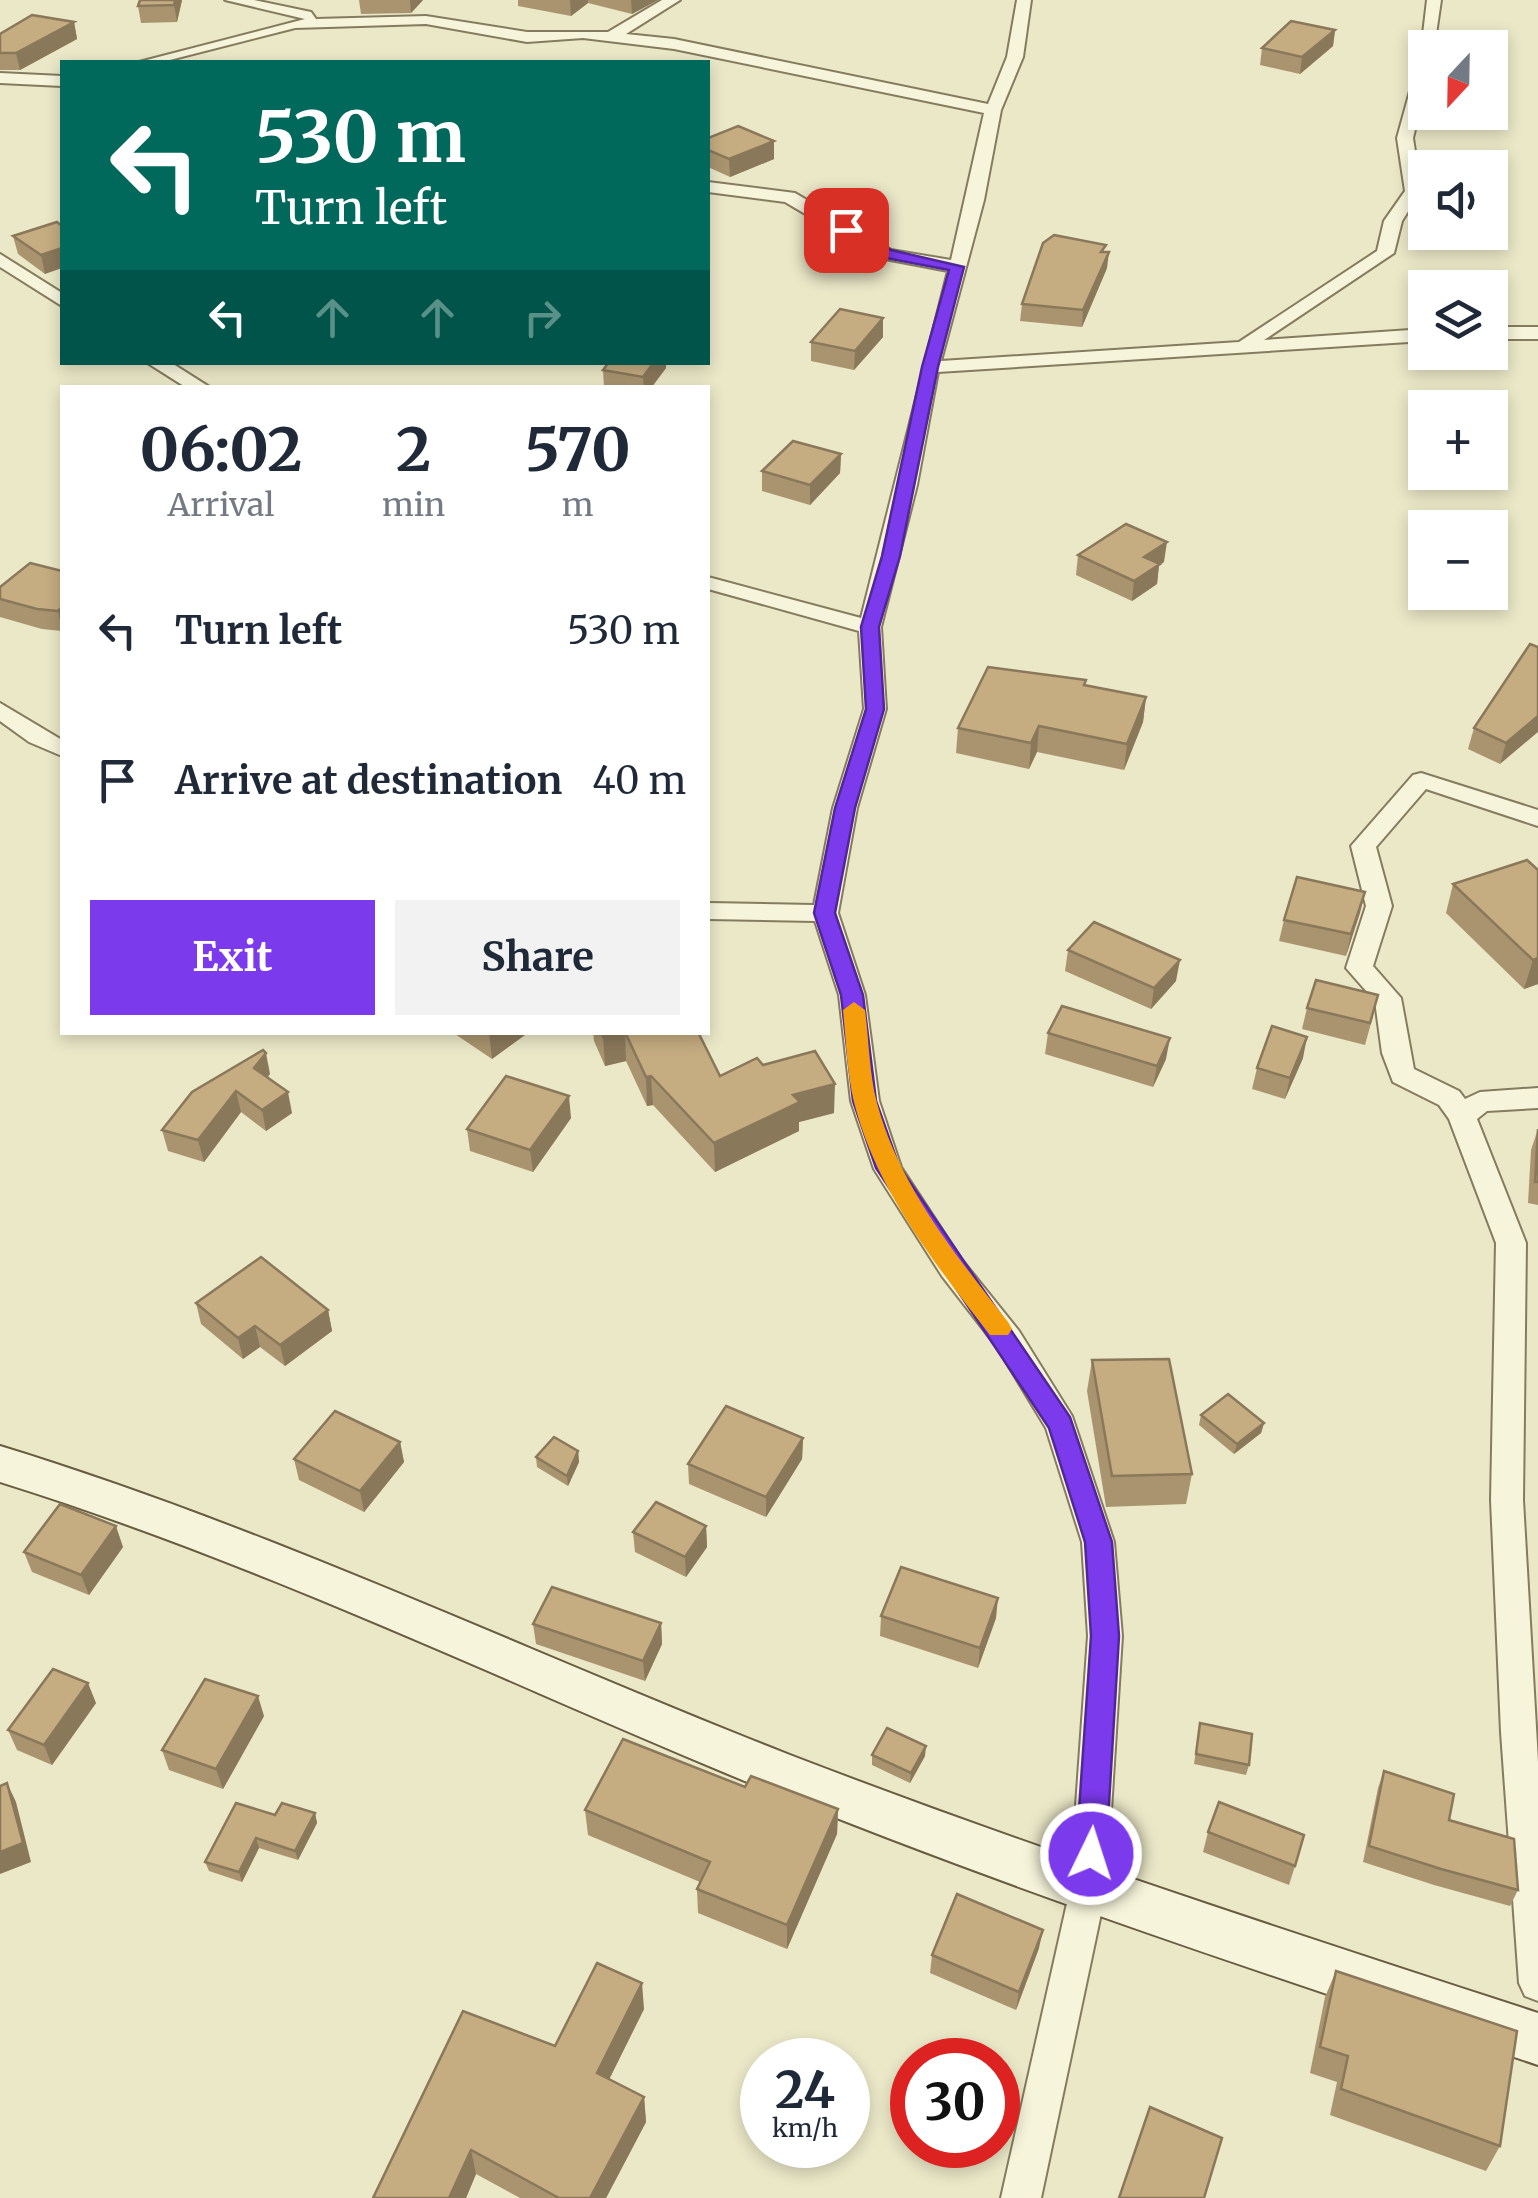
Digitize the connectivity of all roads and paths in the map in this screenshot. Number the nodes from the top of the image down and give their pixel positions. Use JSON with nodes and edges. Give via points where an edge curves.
{"nodes":[{"id":1,"x":232,"y":0,"type":"edge"},
{"id":2,"x":673,"y":0,"type":"edge"},
{"id":3,"x":1024,"y":0,"type":"edge"},
{"id":4,"x":1434,"y":0,"type":"edge"},
{"id":5,"x":300,"y":19,"type":"junction"},
{"id":6,"x":1429,"y":30,"type":"edge"},
{"id":7,"x":611,"y":36,"type":"junction"},
{"id":8,"x":153,"y":60,"type":"edge"},
{"id":9,"x":0,"y":78,"type":"edge"},
{"id":10,"x":60,"y":82,"type":"edge"},
{"id":11,"x":993,"y":110,"type":"junction"},
{"id":12,"x":1408,"y":126,"type":"edge"},
{"id":13,"x":710,"y":187,"type":"edge"},
{"id":14,"x":0,"y":259,"type":"edge"},
{"id":15,"x":957,"y":267,"type":"junction"},
{"id":16,"x":60,"y":299,"type":"edge"},
{"id":17,"x":1508,"y":333,"type":"edge"},
{"id":18,"x":1538,"y":333,"type":"edge"},
{"id":19,"x":1408,"y":336,"type":"edge"},
{"id":20,"x":1246,"y":344,"type":"junction"},
{"id":21,"x":161,"y":365,"type":"edge"},
{"id":22,"x":930,"y":367,"type":"junction"},
{"id":23,"x":197,"y":385,"type":"edge"},
{"id":24,"x":710,"y":585,"type":"edge"},
{"id":25,"x":870,"y":627,"type":"junction"},
{"id":26,"x":0,"y":710,"type":"edge"},
{"id":27,"x":60,"y":747,"type":"edge"},
{"id":28,"x":1538,"y":818,"type":"edge"},
{"id":29,"x":710,"y":912,"type":"edge"},
{"id":30,"x":825,"y":913,"type":"junction"},
{"id":31,"x":1538,"y":1098,"type":"edge"},
{"id":32,"x":1471,"y":1109,"type":"junction"},
{"id":33,"x":0,"y":1464,"type":"edge"},
{"id":34,"x":1088,"y":1890,"type":"junction"},
{"id":35,"x":1538,"y":1983,"type":"edge"},
{"id":36,"x":1538,"y":2039,"type":"edge"},
{"id":37,"x":1021,"y":2198,"type":"edge"}],
"edges":[{"from":1,"to":5,"type":"street"},
{"from":2,"to":7,"type":"street"},
{"from":3,"to":11,"type":"street","via":[[1015,57]]},
{"from":4,"to":6,"type":"street"},
{"from":5,"to":7,"type":"street","via":[[426,20],[527,36]]},
{"from":5,"to":8,"type":"street"},
{"from":7,"to":11,"type":"street"},
{"from":9,"to":10,"type":"street"},
{"from":11,"to":15,"type":"street"},
{"from":12,"to":20,"type":"street","via":[[1413,191],[1393,221],[1385,253]]},
{"from":13,"to":15,"type":"street","via":[[789,197],[886,254]]},
{"from":14,"to":16,"type":"street"},
{"from":15,"to":22,"type":"street"},
{"from":17,"to":18,"type":"street"},
{"from":19,"to":20,"type":"street"},
{"from":20,"to":22,"type":"street","via":[[1048,364]]},
{"from":21,"to":23,"type":"street"},
{"from":22,"to":25,"type":"street"},
{"from":24,"to":25,"type":"street"},
{"from":25,"to":30,"type":"street","via":[[875,709],[845,808]]},
{"from":26,"to":27,"type":"street"},
{"from":28,"to":32,"type":"street","via":[[1421,780],[1363,846],[1379,906],[1359,968],[1388,998],[1402,1075]]},
{"from":29,"to":30,"type":"street"},
{"from":30,"to":34,"type":"street","via":[[852,995],[865,1101],[888,1168],[1061,1424],[1098,1542],[1105,1636]]},
{"from":31,"to":32,"type":"street"},
{"from":32,"to":35,"type":"street","via":[[1511,1243],[1507,1500]]},
{"from":33,"to":34,"type":"street","via":[[126,1504],[773,1770]]},
{"from":34,"to":36,"type":"street"},
{"from":34,"to":37,"type":"street"}]}
